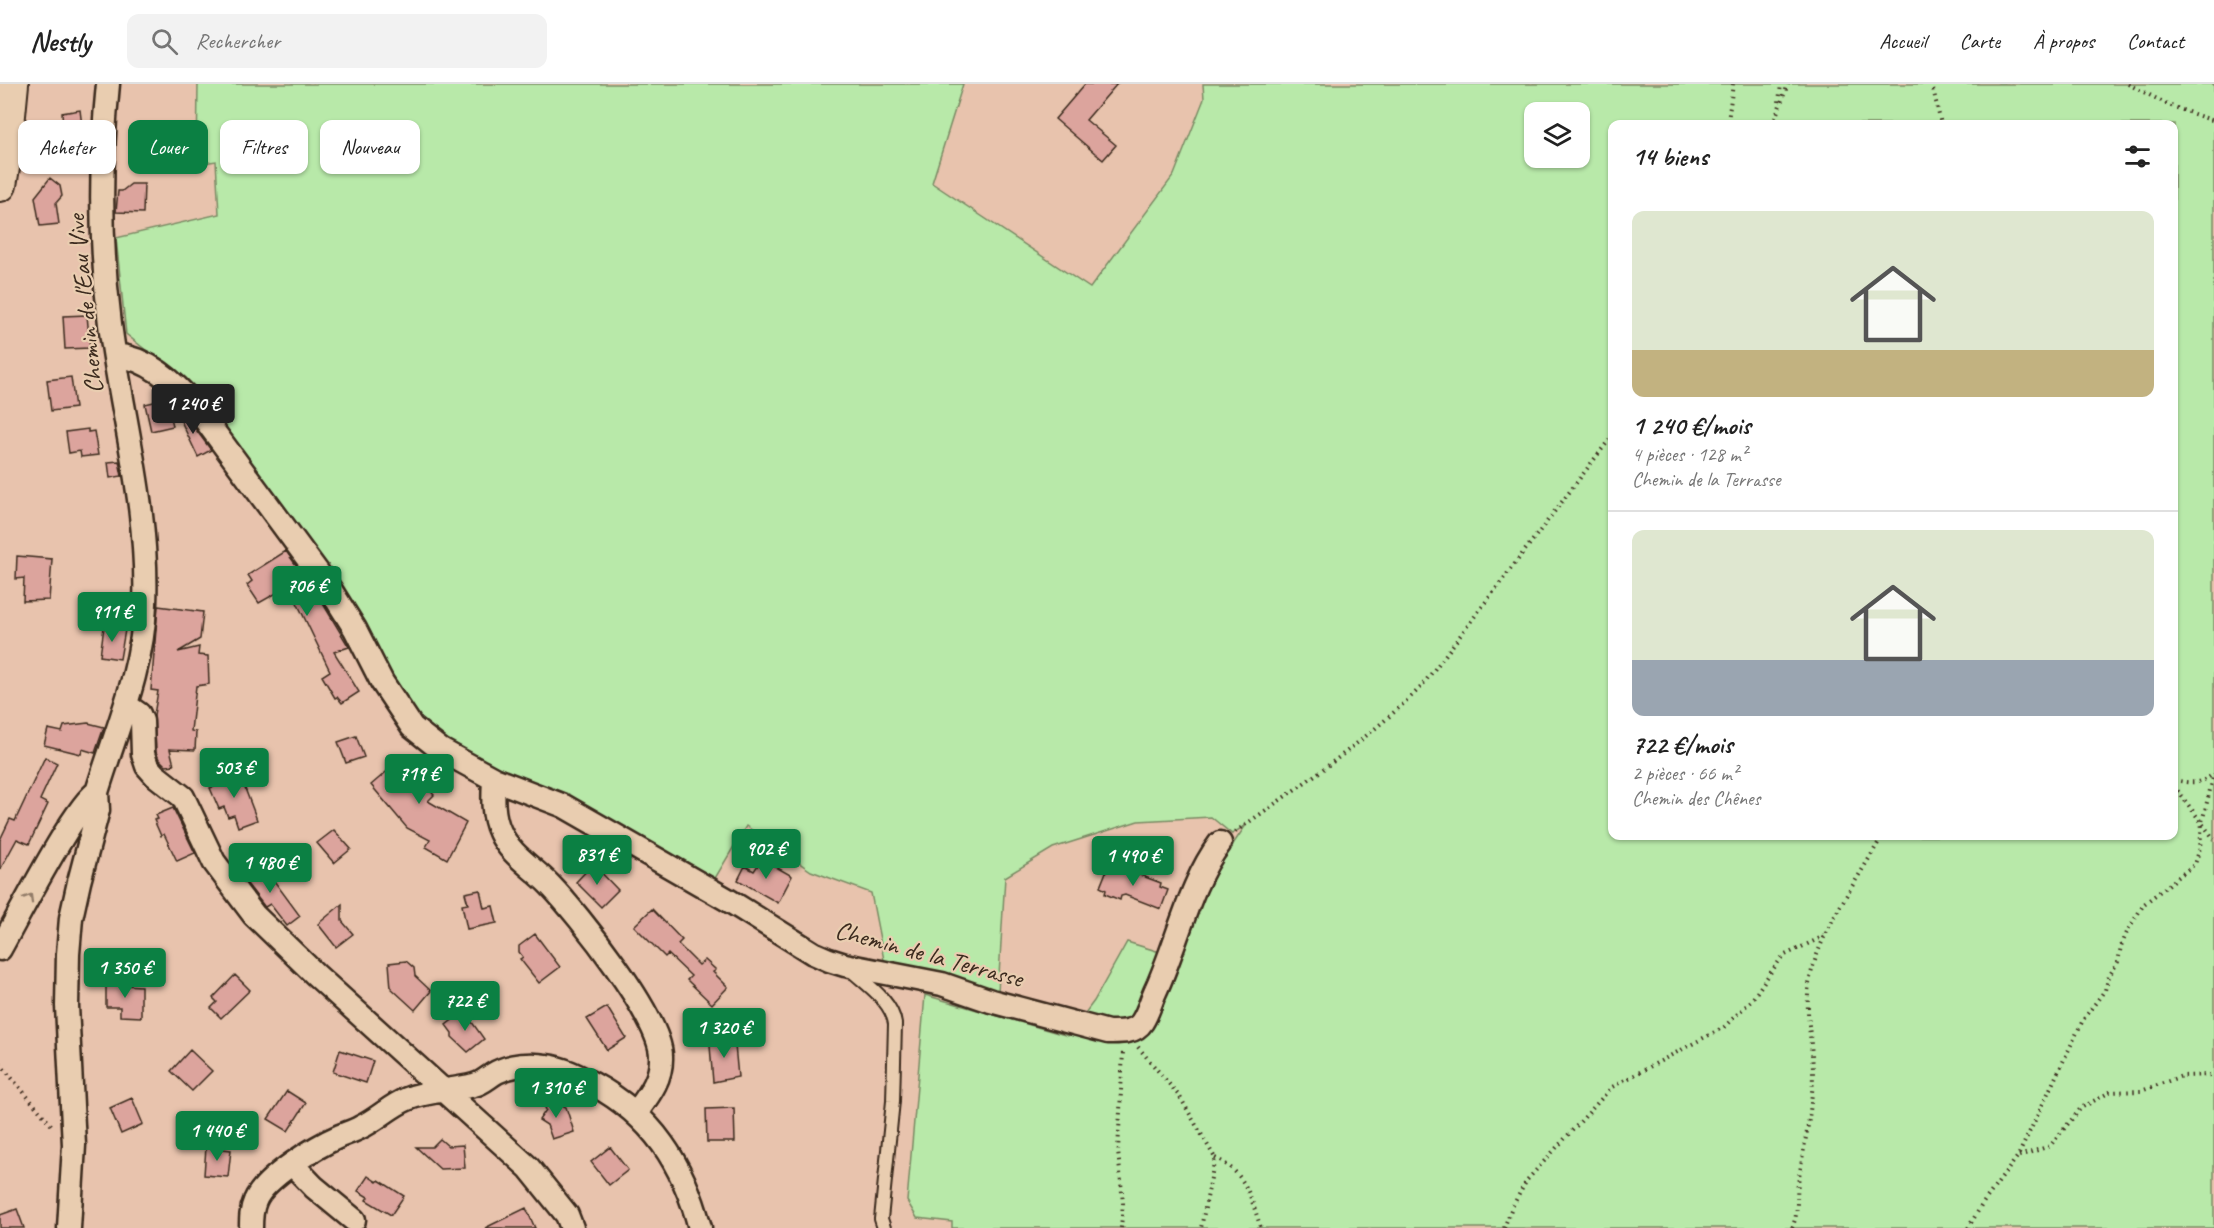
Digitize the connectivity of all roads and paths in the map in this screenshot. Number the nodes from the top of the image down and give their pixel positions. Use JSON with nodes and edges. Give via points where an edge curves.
{"nodes":[{"id":1,"x":12,"y":84,"type":"edge"},
{"id":2,"x":108,"y":84,"type":"edge"},
{"id":3,"x":1733,"y":84,"type":"edge"},
{"id":4,"x":1781,"y":84,"type":"edge"},
{"id":5,"x":1788,"y":84,"type":"edge"},
{"id":6,"x":1932,"y":84,"type":"edge"},
{"id":7,"x":2128,"y":84,"type":"edge"},
{"id":8,"x":1778,"y":112,"type":"junction"},
{"id":9,"x":1727,"y":120,"type":"edge"},
{"id":10,"x":1775,"y":120,"type":"edge"},
{"id":11,"x":1940,"y":120,"type":"edge"},
{"id":12,"x":2214,"y":121,"type":"edge"},
{"id":13,"x":0,"y":184,"type":"edge"},
{"id":14,"x":115,"y":355,"type":"junction"},
{"id":15,"x":1608,"y":441,"type":"edge"},
{"id":16,"x":126,"y":705,"type":"junction"},
{"id":17,"x":2214,"y":774,"type":"edge"},
{"id":18,"x":494,"y":779,"type":"junction"},
{"id":19,"x":2178,"y":781,"type":"edge"},
{"id":20,"x":2178,"y":791,"type":"edge"},
{"id":21,"x":97,"y":792,"type":"junction"},
{"id":22,"x":2202,"y":822,"type":"junction"},
{"id":23,"x":2214,"y":839,"type":"edge"},
{"id":24,"x":1880,"y":840,"type":"edge"},
{"id":25,"x":1220,"y":843,"type":"joint"},
{"id":26,"x":1824,"y":936,"type":"junction"},
{"id":27,"x":0,"y":949,"type":"edge"},
{"id":28,"x":845,"y":965,"type":"junction"},
{"id":29,"x":1123,"y":1032,"type":"junction"},
{"id":30,"x":0,"y":1064,"type":"edge"},
{"id":31,"x":2214,"y":1075,"type":"edge"},
{"id":32,"x":443,"y":1089,"type":"junction"},
{"id":33,"x":636,"y":1113,"type":"junction"},
{"id":34,"x":74,"y":1144,"type":"junction"},
{"id":35,"x":2018,"y":1156,"type":"junction"},
{"id":36,"x":1215,"y":1158,"type":"junction"},
{"id":37,"x":292,"y":1164,"type":"junction"},
{"id":38,"x":354,"y":1220,"type":"dead end"},
{"id":39,"x":69,"y":1228,"type":"edge"},
{"id":40,"x":252,"y":1228,"type":"edge"},
{"id":41,"x":572,"y":1228,"type":"edge"},
{"id":42,"x":700,"y":1228,"type":"edge"},
{"id":43,"x":884,"y":1228,"type":"edge"},
{"id":44,"x":1121,"y":1228,"type":"edge"},
{"id":45,"x":1200,"y":1228,"type":"edge"},
{"id":46,"x":1261,"y":1228,"type":"edge"},
{"id":47,"x":1504,"y":1228,"type":"edge"},
{"id":48,"x":1792,"y":1228,"type":"edge"},
{"id":49,"x":1968,"y":1228,"type":"edge"}],
"edges":[{"from":1,"to":13,"type":"main road"},
{"from":2,"to":14,"type":"street","name":"Chemin de l'Eau Vive","via":[[103,191],[107,295]]},
{"from":3,"to":9,"type":"path"},
{"from":4,"to":8,"type":"path"},
{"from":5,"to":8,"type":"path"},
{"from":6,"to":11,"type":"path"},
{"from":7,"to":12,"type":"path","via":[[2171,106]]},
{"from":8,"to":10,"type":"path"},
{"from":14,"to":16,"type":"street","name":"Chemin de l'Eau Vive","via":[[136,470],[146,573],[142,636]]},
{"from":14,"to":18,"type":"street","name":"Chemin de la Terrasse","via":[[138,360],[181,389],[330,589],[412,727],[441,750]]},
{"from":15,"to":25,"type":"path","via":[[1421,687],[1333,764]]},
{"from":16,"to":21,"type":"street","name":"Chemin de l'Eau Vive"},
{"from":16,"to":32,"type":"street","via":[[142,721],[145,760],[150,771],[183,797],[207,850],[254,915]]},
{"from":17,"to":19,"type":"path","via":[[2204,782]]},
{"from":17,"to":22,"type":"path"},
{"from":18,"to":28,"type":"street","name":"Chemin de la Terrasse","via":[[564,806],[813,953]]},
{"from":18,"to":33,"type":"street","via":[[494,809],[501,834],[590,932],[656,1034],[661,1070]]},
{"from":20,"to":22,"type":"path"},
{"from":27,"to":21,"type":"street","name":"Chemin de l'Eau Vive","one_way":true,"via":[[71,824]]},
{"from":21,"to":34,"type":"street","via":[[98,810],[71,918],[68,954]]},
{"from":22,"to":23,"type":"path"},
{"from":22,"to":35,"type":"path","via":[[2195,864],[2144,904],[2129,927],[2105,990],[2078,1029]]},
{"from":24,"to":26,"type":"path"},
{"from":25,"to":29,"type":"street","via":[[1203,869],[1142,1022]]},
{"from":26,"to":47,"type":"path","via":[[1783,956],[1752,1001],[1724,1027],[1612,1087],[1527,1180]]},
{"from":26,"to":48,"type":"path","via":[[1810,979],[1807,1011],[1812,1092],[1797,1215]]},
{"from":28,"to":29,"type":"street","name":"Chemin de la Terrasse","via":[[942,984],[1108,1032]]},
{"from":28,"to":43,"type":"lane","via":[[894,1015],[893,1101],[880,1219]]},
{"from":29,"to":36,"type":"path","via":[[1180,1097]]},
{"from":29,"to":44,"type":"path","via":[[1118,1151]]},
{"from":30,"to":34,"type":"path","via":[[58,1133]]},
{"from":31,"to":35,"type":"path","via":[[2182,1076],[2141,1091],[2110,1092],[2081,1108],[2050,1146]]},
{"from":32,"to":33,"type":"street","via":[[475,1085],[510,1068],[547,1066],[582,1079],[621,1100]]},
{"from":32,"to":37,"type":"street","via":[[396,1104],[361,1128]]},
{"from":32,"to":41,"type":"street","via":[[529,1168],[567,1215]]},
{"from":33,"to":42,"type":"street","via":[[663,1144],[678,1170]]},
{"from":34,"to":39,"type":"street"},
{"from":35,"to":49,"type":"path"},
{"from":36,"to":45,"type":"path"},
{"from":36,"to":46,"type":"path","via":[[1244,1180]]},
{"from":37,"to":38,"type":"street"},
{"from":37,"to":40,"type":"street","via":[[255,1200]]}]}
